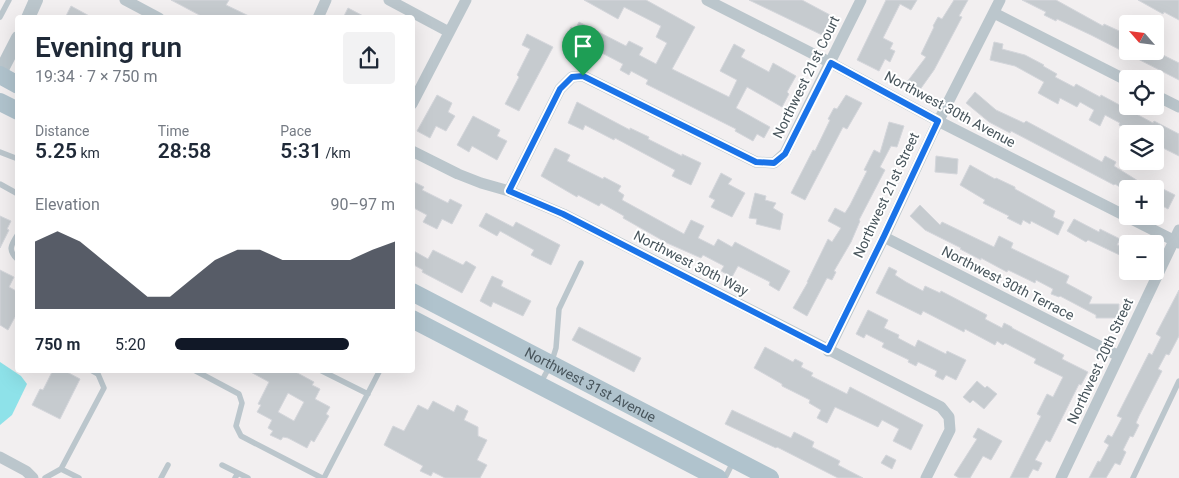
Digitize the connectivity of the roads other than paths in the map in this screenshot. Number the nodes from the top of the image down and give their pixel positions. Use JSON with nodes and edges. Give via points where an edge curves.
{"nodes":[{"id":1,"x":9,"y":0,"type":"edge"},
{"id":2,"x":36,"y":0,"type":"edge"},
{"id":3,"x":125,"y":0,"type":"edge"},
{"id":4,"x":326,"y":0,"type":"edge"},
{"id":5,"x":389,"y":0,"type":"edge"},
{"id":6,"x":466,"y":0,"type":"edge"},
{"id":7,"x":707,"y":0,"type":"edge"},
{"id":8,"x":861,"y":0,"type":"edge"},
{"id":9,"x":1000,"y":0,"type":"edge"},
{"id":10,"x":994,"y":13,"type":"junction"},
{"id":11,"x":29,"y":15,"type":"edge"},
{"id":12,"x":153,"y":15,"type":"edge"},
{"id":13,"x":319,"y":15,"type":"edge"},
{"id":14,"x":0,"y":18,"type":"edge"},
{"id":15,"x":449,"y":32,"type":"junction"},
{"id":16,"x":15,"y":44,"type":"edge"},
{"id":17,"x":831,"y":63,"type":"junction"},
{"id":18,"x":0,"y":74,"type":"edge"},
{"id":19,"x":1119,"y":76,"type":"edge"},
{"id":20,"x":15,"y":83,"type":"edge"},
{"id":21,"x":415,"y":98,"type":"edge"},
{"id":22,"x":1164,"y":100,"type":"edge"},
{"id":23,"x":0,"y":102,"type":"edge"},
{"id":24,"x":1179,"y":107,"type":"edge"},
{"id":25,"x":15,"y":110,"type":"edge"},
{"id":26,"x":938,"y":121,"type":"junction"},
{"id":27,"x":0,"y":152,"type":"edge"},
{"id":28,"x":415,"y":152,"type":"edge"},
{"id":29,"x":15,"y":159,"type":"edge"},
{"id":30,"x":0,"y":184,"type":"edge"},
{"id":31,"x":509,"y":191,"type":"junction"},
{"id":32,"x":15,"y":192,"type":"edge"},
{"id":33,"x":884,"y":236,"type":"junction"},
{"id":34,"x":15,"y":238,"type":"edge"},
{"id":35,"x":1177,"y":238,"type":"edge"},
{"id":36,"x":15,"y":257,"type":"edge"},
{"id":37,"x":581,"y":263,"type":"dead end"},
{"id":38,"x":415,"y":294,"type":"edge"},
{"id":39,"x":415,"y":321,"type":"edge"},
{"id":40,"x":828,"y":350,"type":"junction"},
{"id":41,"x":1119,"y":356,"type":"junction"},
{"id":42,"x":551,"y":364,"type":"junction"},
{"id":43,"x":96,"y":373,"type":"edge"},
{"id":44,"x":202,"y":373,"type":"edge"},
{"id":45,"x":326,"y":373,"type":"edge"},
{"id":46,"x":378,"y":373,"type":"edge"},
{"id":47,"x":1179,"y":381,"type":"edge"},
{"id":48,"x":540,"y":385,"type":"junction"},
{"id":49,"x":368,"y":394,"type":"junction"},
{"id":50,"x":0,"y":457,"type":"edge"},
{"id":51,"x":734,"y":460,"type":"junction"},
{"id":52,"x":168,"y":465,"type":"dead end"},
{"id":53,"x":222,"y":465,"type":"dead end"},
{"id":54,"x":61,"y":468,"type":"junction"},
{"id":55,"x":237,"y":476,"type":"edge"},
{"id":56,"x":33,"y":478,"type":"edge"},
{"id":57,"x":45,"y":478,"type":"edge"},
{"id":58,"x":79,"y":478,"type":"edge"},
{"id":59,"x":161,"y":478,"type":"edge"},
{"id":60,"x":248,"y":478,"type":"edge"},
{"id":61,"x":323,"y":478,"type":"edge"},
{"id":62,"x":718,"y":478,"type":"edge"},
{"id":63,"x":725,"y":478,"type":"edge"},
{"id":64,"x":770,"y":478,"type":"edge"},
{"id":65,"x":926,"y":478,"type":"edge"},
{"id":66,"x":1061,"y":478,"type":"edge"},
{"id":67,"x":1133,"y":478,"type":"edge"}],
"edges":[{"from":1,"to":14,"type":"lane"},
{"from":2,"to":11,"type":"street"},
{"from":3,"to":12,"type":"street"},
{"from":4,"to":13,"type":"street"},
{"from":5,"to":15,"type":"street"},
{"from":6,"to":15,"type":"street"},
{"from":7,"to":17,"type":"street","name":"Northwest 30th Avenue"},
{"from":8,"to":17,"type":"street","name":"Northwest 21st Court"},
{"from":9,"to":10,"type":"street","name":"Northwest 21st Street"},
{"from":10,"to":19,"type":"street"},
{"from":10,"to":26,"type":"street","name":"Northwest 21st Street"},
{"from":15,"to":21,"type":"street"},
{"from":16,"to":18,"type":"street"},
{"from":17,"to":26,"type":"street","name":"Northwest 30th Avenue"},
{"from":17,"to":31,"type":"street","name":"Northwest 21st Court","via":[[785,154],[774,163],[756,162],[583,76],[572,77],[560,89]]},
{"from":18,"to":20,"type":"main road"},
{"from":22,"to":24,"type":"street"},
{"from":23,"to":25,"type":"main road"},
{"from":26,"to":33,"type":"street","name":"Northwest 21st Street"},
{"from":26,"to":35,"type":"street","name":"Northwest 30th Avenue"},
{"from":27,"to":29,"type":"lane"},
{"from":28,"to":31,"type":"street","name":"Northwest 30th Way","via":[[458,174]]},
{"from":30,"to":32,"type":"lane"},
{"from":31,"to":40,"type":"street","name":"Northwest 30th Way","via":[[563,214]]},
{"from":33,"to":40,"type":"street","name":"Northwest 21st Street"},
{"from":33,"to":41,"type":"street","name":"Northwest 30th Terrace"},
{"from":34,"to":36,"type":"lane","via":[[10,246]]},
{"from":35,"to":41,"type":"street","name":"Northwest 20th Street"},
{"from":37,"to":42,"type":"lane","via":[[558,309],[556,348]]},
{"from":38,"to":42,"type":"main road","name":"Northwest 31st Avenue"},
{"from":39,"to":48,"type":"main road","name":"Northwest 31st Avenue"},
{"from":40,"to":65,"type":"street","name":"Northwest 30th Way","via":[[940,408],[948,417],[950,430]]},
{"from":41,"to":66,"type":"street","name":"Northwest 20th Street"},
{"from":42,"to":48,"type":"lane"},
{"from":42,"to":51,"type":"main road","name":"Northwest 31st Avenue"},
{"from":43,"to":54,"type":"lane","via":[[104,388]]},
{"from":44,"to":61,"type":"lane","via":[[239,394],[242,403],[236,426],[241,436]]},
{"from":45,"to":49,"type":"lane"},
{"from":46,"to":49,"type":"lane"},
{"from":47,"to":67,"type":"lane"},
{"from":48,"to":62,"type":"main road","name":"Northwest 31st Avenue"},
{"from":49,"to":61,"type":"lane"},
{"from":50,"to":56,"type":"street"},
{"from":51,"to":63,"type":"lane"},
{"from":51,"to":64,"type":"main road","name":"Northwest 31st Avenue"},
{"from":52,"to":59,"type":"lane"},
{"from":53,"to":55,"type":"lane"},
{"from":54,"to":57,"type":"lane"},
{"from":54,"to":58,"type":"lane"},
{"from":55,"to":60,"type":"lane"}]}
